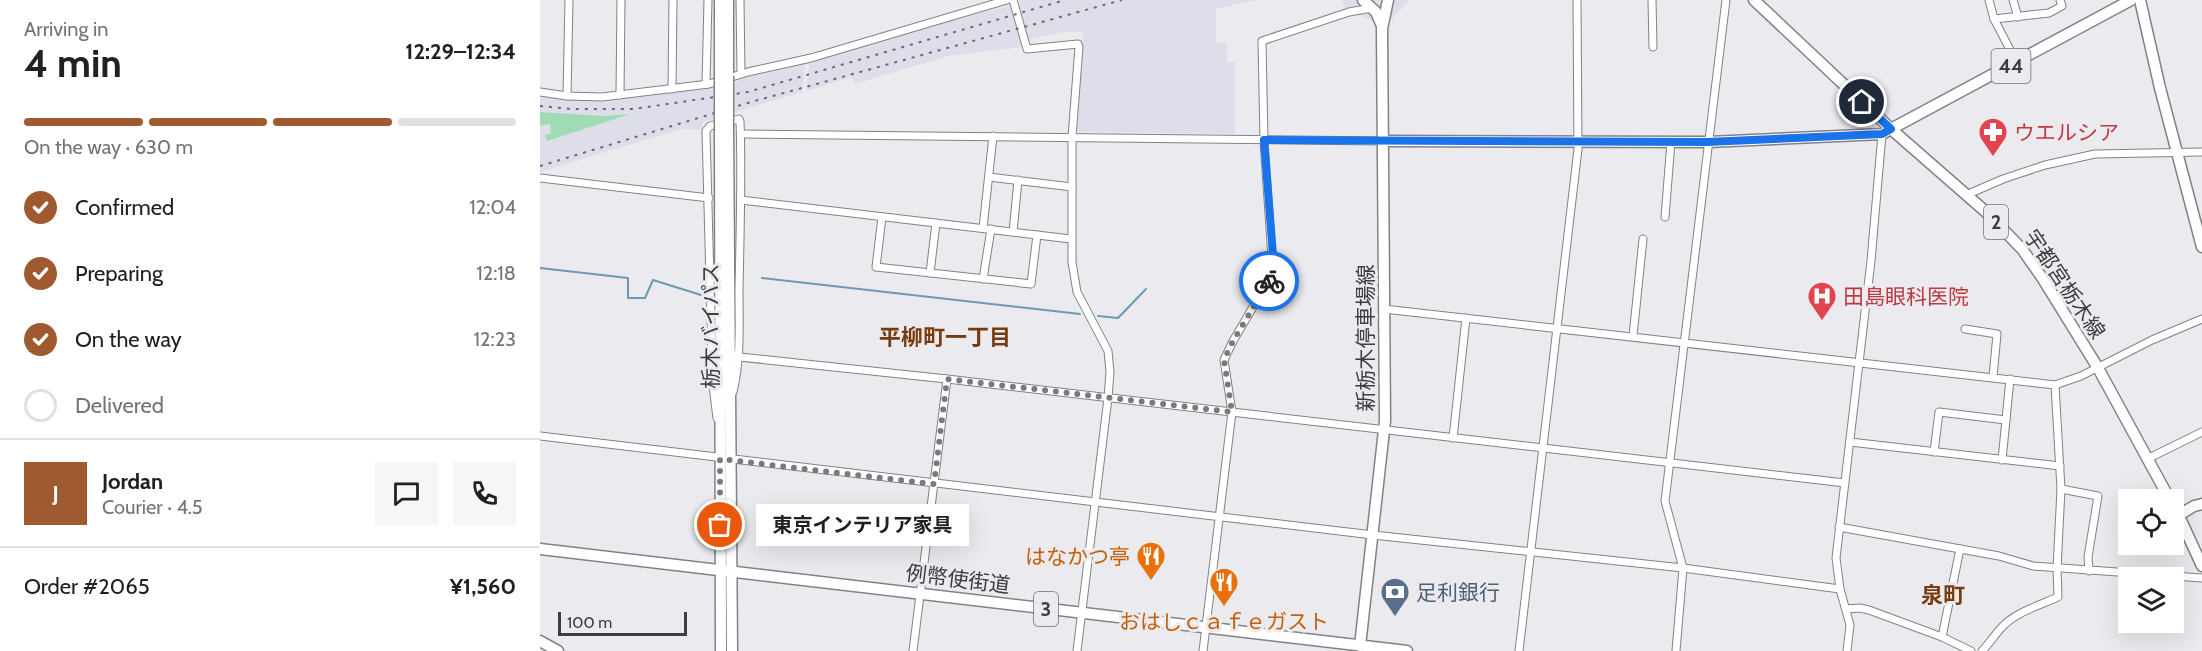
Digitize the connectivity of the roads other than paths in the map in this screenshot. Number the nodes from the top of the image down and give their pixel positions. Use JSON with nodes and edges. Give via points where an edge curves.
{"nodes":[{"id":1,"x":569,"y":0,"type":"edge"},
{"id":2,"x":621,"y":0,"type":"edge"},
{"id":3,"x":673,"y":0,"type":"edge"},
{"id":4,"x":708,"y":0,"type":"edge"},
{"id":5,"x":720,"y":0,"type":"edge"},
{"id":6,"x":728,"y":0,"type":"edge"},
{"id":7,"x":740,"y":0,"type":"edge"},
{"id":8,"x":1007,"y":0,"type":"edge"},
{"id":9,"x":1013,"y":0,"type":"edge"},
{"id":10,"x":1358,"y":0,"type":"edge"},
{"id":11,"x":1363,"y":0,"type":"edge"},
{"id":12,"x":1577,"y":0,"type":"edge"},
{"id":13,"x":1652,"y":0,"type":"edge"},
{"id":14,"x":1726,"y":0,"type":"edge"},
{"id":15,"x":1754,"y":0,"type":"edge"},
{"id":16,"x":1989,"y":0,"type":"edge"},
{"id":17,"x":2013,"y":0,"type":"edge"},
{"id":18,"x":2060,"y":0,"type":"edge"},
{"id":19,"x":2131,"y":0,"type":"edge"},
{"id":20,"x":2140,"y":0,"type":"edge"},
{"id":21,"x":1389,"y":1,"type":"edge"},
{"id":22,"x":1374,"y":8,"type":"junction"},
{"id":23,"x":1349,"y":12,"type":"junction"},
{"id":24,"x":2018,"y":17,"type":"junction"},
{"id":25,"x":1994,"y":19,"type":"junction"},
{"id":26,"x":1382,"y":29,"type":"junction"},
{"id":27,"x":1653,"y":47,"type":"dead end"},
{"id":28,"x":2017,"y":63,"type":"junction"},
{"id":29,"x":741,"y":74,"type":"junction"},
{"id":30,"x":724,"y":76,"type":"junction"},
{"id":31,"x":706,"y":84,"type":"junction"},
{"id":32,"x":672,"y":88,"type":"junction"},
{"id":33,"x":540,"y":92,"type":"edge"},
{"id":34,"x":620,"y":95,"type":"junction"},
{"id":35,"x":567,"y":96,"type":"junction"},
{"id":36,"x":724,"y":128,"type":"junction"},
{"id":37,"x":1886,"y":131,"type":"junction"},
{"id":38,"x":741,"y":134,"type":"junction"},
{"id":39,"x":993,"y":136,"type":"junction"},
{"id":40,"x":1072,"y":136,"type":"junction"},
{"id":41,"x":1264,"y":140,"type":"junction"},
{"id":42,"x":1384,"y":141,"type":"junction"},
{"id":43,"x":1578,"y":142,"type":"junction"},
{"id":44,"x":1671,"y":142,"type":"junction"},
{"id":45,"x":1707,"y":142,"type":"junction"},
{"id":46,"x":2176,"y":151,"type":"junction"},
{"id":47,"x":2202,"y":152,"type":"edge"},
{"id":48,"x":989,"y":177,"type":"junction"},
{"id":49,"x":540,"y":178,"type":"edge"},
{"id":50,"x":1018,"y":180,"type":"junction"},
{"id":51,"x":1072,"y":187,"type":"junction"},
{"id":52,"x":1966,"y":195,"type":"junction"},
{"id":53,"x":709,"y":198,"type":"junction"},
{"id":54,"x":741,"y":200,"type":"junction"},
{"id":55,"x":882,"y":217,"type":"junction"},
{"id":56,"x":1665,"y":217,"type":"dead end"},
{"id":57,"x":936,"y":223,"type":"junction"},
{"id":58,"x":986,"y":229,"type":"junction"},
{"id":59,"x":1013,"y":232,"type":"junction"},
{"id":60,"x":1036,"y":235,"type":"junction"},
{"id":61,"x":1071,"y":239,"type":"junction"},
{"id":62,"x":1643,"y":239,"type":"dead end"},
{"id":63,"x":2202,"y":247,"type":"edge"},
{"id":64,"x":930,"y":273,"type":"junction"},
{"id":65,"x":984,"y":279,"type":"junction"},
{"id":66,"x":1384,"y":309,"type":"junction"},
{"id":67,"x":1466,"y":318,"type":"junction"},
{"id":68,"x":2202,"y":320,"type":"edge"},
{"id":69,"x":1558,"y":328,"type":"junction"},
{"id":70,"x":1965,"y":329,"type":"dead end"},
{"id":71,"x":1633,"y":336,"type":"junction"},
{"id":72,"x":1686,"y":342,"type":"junction"},
{"id":73,"x":734,"y":356,"type":"junction"},
{"id":74,"x":1859,"y":362,"type":"junction"},
{"id":75,"x":2098,"y":368,"type":"junction"},
{"id":76,"x":1993,"y":377,"type":"junction"},
{"id":77,"x":947,"y":379,"type":"junction"},
{"id":78,"x":2010,"y":380,"type":"junction"},
{"id":79,"x":2055,"y":385,"type":"junction"},
{"id":80,"x":1108,"y":398,"type":"junction"},
{"id":81,"x":1232,"y":412,"type":"junction"},
{"id":82,"x":2006,"y":420,"type":"junction"},
{"id":83,"x":721,"y":430,"type":"junction"},
{"id":84,"x":1384,"y":430,"type":"junction"},
{"id":85,"x":2202,"y":432,"type":"edge"},
{"id":86,"x":540,"y":436,"type":"edge"},
{"id":87,"x":1453,"y":438,"type":"junction"},
{"id":88,"x":1850,"y":442,"type":"junction"},
{"id":89,"x":1544,"y":448,"type":"junction"},
{"id":90,"x":1934,"y":452,"type":"junction"},
{"id":91,"x":2148,"y":458,"type":"junction"},
{"id":92,"x":725,"y":459,"type":"junction"},
{"id":93,"x":2002,"y":460,"type":"junction"},
{"id":94,"x":1670,"y":462,"type":"junction"},
{"id":95,"x":2060,"y":466,"type":"junction"},
{"id":96,"x":1845,"y":483,"type":"junction"},
{"id":97,"x":934,"y":484,"type":"junction"},
{"id":98,"x":2061,"y":489,"type":"junction"},
{"id":99,"x":2164,"y":489,"type":"edge"},
{"id":100,"x":1095,"y":503,"type":"junction"},
{"id":101,"x":2202,"y":504,"type":"edge"},
{"id":102,"x":2184,"y":508,"type":"edge"},
{"id":103,"x":1220,"y":517,"type":"junction"},
{"id":104,"x":1839,"y":527,"type":"junction"},
{"id":105,"x":2184,"y":527,"type":"edge"},
{"id":106,"x":1373,"y":535,"type":"junction"},
{"id":107,"x":540,"y":549,"type":"edge"},
{"id":108,"x":1960,"y":549,"type":"junction"},
{"id":109,"x":1531,"y":552,"type":"junction"},
{"id":110,"x":2202,"y":566,"type":"edge"},
{"id":111,"x":1683,"y":568,"type":"junction"},
{"id":112,"x":2057,"y":569,"type":"junction"},
{"id":113,"x":726,"y":570,"type":"junction"},
{"id":114,"x":2090,"y":571,"type":"junction"},
{"id":115,"x":2202,"y":578,"type":"edge"},
{"id":116,"x":1840,"y":589,"type":"junction"},
{"id":117,"x":920,"y":594,"type":"junction"},
{"id":118,"x":1846,"y":609,"type":"junction"},
{"id":119,"x":1082,"y":613,"type":"junction"},
{"id":120,"x":1206,"y":628,"type":"junction"},
{"id":121,"x":1942,"y":637,"type":"junction"},
{"id":122,"x":540,"y":641,"type":"edge"},
{"id":123,"x":1360,"y":648,"type":"edge"},
{"id":124,"x":558,"y":651,"type":"edge"},
{"id":125,"x":721,"y":651,"type":"edge"},
{"id":126,"x":732,"y":651,"type":"edge"},
{"id":127,"x":913,"y":651,"type":"edge"},
{"id":128,"x":1077,"y":651,"type":"edge"},
{"id":129,"x":1203,"y":651,"type":"edge"},
{"id":130,"x":1407,"y":651,"type":"edge"},
{"id":131,"x":1519,"y":651,"type":"edge"},
{"id":132,"x":1676,"y":651,"type":"edge"},
{"id":133,"x":1847,"y":651,"type":"edge"},
{"id":134,"x":1971,"y":651,"type":"edge"},
{"id":135,"x":1982,"y":651,"type":"edge"}],
"edges":[{"from":1,"to":35,"type":"street"},
{"from":2,"to":34,"type":"street"},
{"from":3,"to":32,"type":"street"},
{"from":4,"to":31,"type":"street"},
{"from":5,"to":30,"type":"main road","name":"栃木バイパス"},
{"from":6,"to":30,"type":"main road","name":"栃木バイパス"},
{"from":7,"to":29,"type":"street"},
{"from":8,"to":29,"type":"street","via":[[811,58]]},
{"from":9,"to":40,"type":"street","via":[[1026,49],[1078,44]]},
{"from":10,"to":23,"type":"street","via":[[1356,8]]},
{"from":11,"to":22,"type":"main road"},
{"from":12,"to":43,"type":"street"},
{"from":13,"to":27,"type":"street"},
{"from":14,"to":45,"type":"street"},
{"from":15,"to":37,"type":"main road","name":"宇都宮栃木線","number":"2"},
{"from":16,"to":25,"type":"street"},
{"from":17,"to":24,"type":"street"},
{"from":18,"to":24,"type":"street","via":[[2062,6],[2049,13]]},
{"from":19,"to":28,"type":"main road","number":"44"},
{"from":20,"to":46,"type":"main road"},
{"from":21,"to":26,"type":"main road"},
{"from":22,"to":23,"type":"street"},
{"from":22,"to":26,"type":"main road"},
{"from":23,"to":41,"type":"street","via":[[1262,41]]},
{"from":24,"to":25,"type":"street"},
{"from":25,"to":28,"type":"street"},
{"from":26,"to":42,"type":"main road","name":"新栃木停車場線"},
{"from":28,"to":37,"type":"main road","number":"44"},
{"from":29,"to":31,"type":"street"},
{"from":30,"to":36,"type":"main road","name":"栃木バイパス","bridge":true},
{"from":31,"to":32,"type":"street"},
{"from":32,"to":34,"type":"street"},
{"from":33,"to":35,"type":"street"},
{"from":34,"to":35,"type":"street"},
{"from":36,"to":73,"type":"main road","name":"栃木バイパス"},
{"from":36,"to":83,"type":"main road","name":"栃木バイパス"},
{"from":37,"to":45,"type":"main road"},
{"from":37,"to":52,"type":"main road","name":"宇都宮栃木線","number":"2"},
{"from":37,"to":74,"type":"street"},
{"from":38,"to":39,"type":"street"},
{"from":38,"to":53,"type":"street","via":[[739,120],[707,127]]},
{"from":38,"to":54,"type":"street"},
{"from":39,"to":40,"type":"street"},
{"from":39,"to":48,"type":"street"},
{"from":40,"to":41,"type":"street"},
{"from":40,"to":51,"type":"street"},
{"from":41,"to":42,"type":"street"},
{"from":41,"to":81,"type":"street","via":[[1273,273],[1224,360]]},
{"from":42,"to":43,"type":"main road"},
{"from":42,"to":66,"type":"main road","name":"新栃木停車場線"},
{"from":43,"to":44,"type":"main road"},
{"from":43,"to":69,"type":"street"},
{"from":44,"to":45,"type":"main road"},
{"from":44,"to":56,"type":"street"},
{"from":45,"to":72,"type":"street"},
{"from":46,"to":47,"type":"street"},
{"from":46,"to":52,"type":"street","via":[[2095,154],[2044,165]]},
{"from":46,"to":63,"type":"main road"},
{"from":48,"to":50,"type":"street"},
{"from":48,"to":58,"type":"street"},
{"from":49,"to":53,"type":"street"},
{"from":50,"to":51,"type":"street"},
{"from":50,"to":59,"type":"street"},
{"from":51,"to":61,"type":"street"},
{"from":52,"to":75,"type":"main road","name":"宇都宮栃木線","number":"2","via":[[2022,249]]},
{"from":53,"to":83,"type":"street","via":[[713,381]]},
{"from":54,"to":55,"type":"street"},
{"from":54,"to":73,"type":"street","via":[[739,313]]},
{"from":55,"to":57,"type":"street"},
{"from":55,"to":64,"type":"street","via":[[876,267]]},
{"from":57,"to":58,"type":"street"},
{"from":57,"to":64,"type":"street"},
{"from":58,"to":59,"type":"street"},
{"from":58,"to":65,"type":"street"},
{"from":59,"to":60,"type":"street"},
{"from":60,"to":61,"type":"street"},
{"from":60,"to":65,"type":"street","via":[[1030,284]]},
{"from":61,"to":80,"type":"street","via":[[1077,292],[1108,351]]},
{"from":62,"to":71,"type":"street"},
{"from":64,"to":65,"type":"street"},
{"from":66,"to":67,"type":"street"},
{"from":66,"to":84,"type":"main road","name":"新栃木停車場線"},
{"from":67,"to":69,"type":"street"},
{"from":67,"to":87,"type":"street"},
{"from":68,"to":75,"type":"street"},
{"from":69,"to":71,"type":"street"},
{"from":69,"to":89,"type":"street"},
{"from":70,"to":76,"type":"street","via":[[1997,333]]},
{"from":71,"to":72,"type":"street"},
{"from":72,"to":74,"type":"street"},
{"from":72,"to":94,"type":"street"},
{"from":73,"to":77,"type":"street"},
{"from":73,"to":92,"type":"main road","name":"栃木バイパス"},
{"from":74,"to":76,"type":"street"},
{"from":74,"to":88,"type":"street"},
{"from":75,"to":79,"type":"street"},
{"from":75,"to":91,"type":"main road","name":"宇都宮栃木線","number":"2"},
{"from":76,"to":78,"type":"street"},
{"from":77,"to":80,"type":"street"},
{"from":77,"to":97,"type":"street"},
{"from":78,"to":79,"type":"street"},
{"from":78,"to":82,"type":"street"},
{"from":79,"to":95,"type":"street"},
{"from":80,"to":81,"type":"street"},
{"from":80,"to":100,"type":"street"},
{"from":81,"to":84,"type":"street"},
{"from":81,"to":103,"type":"street"},
{"from":82,"to":90,"type":"street","via":[[1938,412]]},
{"from":82,"to":93,"type":"street"},
{"from":83,"to":92,"type":"main road","name":"栃木バイパス"},
{"from":84,"to":87,"type":"street"},
{"from":84,"to":106,"type":"main road","name":"新栃木停車場線"},
{"from":85,"to":91,"type":"street"},
{"from":86,"to":92,"type":"street"},
{"from":87,"to":89,"type":"street"},
{"from":88,"to":90,"type":"street"},
{"from":88,"to":96,"type":"street"},
{"from":89,"to":94,"type":"street"},
{"from":89,"to":109,"type":"street"},
{"from":90,"to":93,"type":"street"},
{"from":91,"to":99,"type":"main road","name":"宇都宮栃木線","number":"2"},
{"from":92,"to":97,"type":"street"},
{"from":92,"to":113,"type":"main road","name":"栃木バイパス"},
{"from":93,"to":95,"type":"street"},
{"from":94,"to":96,"type":"street"},
{"from":94,"to":111,"type":"street","via":[[1665,501]]},
{"from":95,"to":98,"type":"street"},
{"from":96,"to":104,"type":"street"},
{"from":97,"to":100,"type":"street"},
{"from":97,"to":117,"type":"street"},
{"from":98,"to":112,"type":"street"},
{"from":98,"to":114,"type":"street","via":[[2098,496],[2088,557]]},
{"from":100,"to":103,"type":"street"},
{"from":100,"to":119,"type":"street"},
{"from":101,"to":102,"type":"main road"},
{"from":103,"to":106,"type":"street"},
{"from":103,"to":120,"type":"street"},
{"from":104,"to":108,"type":"street"},
{"from":104,"to":116,"type":"street","via":[[1836,558]]},
{"from":105,"to":110,"type":"main road"},
{"from":106,"to":109,"type":"street"},
{"from":106,"to":123,"type":"main road","name":"新栃木停車場線"},
{"from":107,"to":113,"type":"main road","name":"例幣使街道","number":"3"},
{"from":108,"to":112,"type":"street"},
{"from":108,"to":121,"type":"street"},
{"from":109,"to":111,"type":"street"},
{"from":109,"to":131,"type":"street"},
{"from":111,"to":116,"type":"street"},
{"from":111,"to":132,"type":"street"},
{"from":112,"to":114,"type":"street"},
{"from":112,"to":135,"type":"street","via":[[2058,597],[2012,618]]},
{"from":113,"to":117,"type":"main road","name":"例幣使街道","number":"3"},
{"from":113,"to":125,"type":"main road","name":"栃木バイパス"},
{"from":113,"to":126,"type":"main road","name":"栃木バイパス"},
{"from":114,"to":115,"type":"street"},
{"from":116,"to":118,"type":"street"},
{"from":117,"to":119,"type":"main road","name":"例幣使街道","number":"3"},
{"from":117,"to":127,"type":"street"},
{"from":118,"to":121,"type":"street","via":[[1869,610]]},
{"from":118,"to":133,"type":"street","via":[[1850,626]]},
{"from":119,"to":120,"type":"main road","name":"例幣使街道","number":"3"},
{"from":119,"to":128,"type":"street"},
{"from":120,"to":123,"type":"main road","name":"例幣使街道","number":"3"},
{"from":120,"to":129,"type":"street"},
{"from":121,"to":134,"type":"street"},
{"from":122,"to":124,"type":"main road"},
{"from":123,"to":130,"type":"main road","name":"例幣使街道","number":"3"}]}
